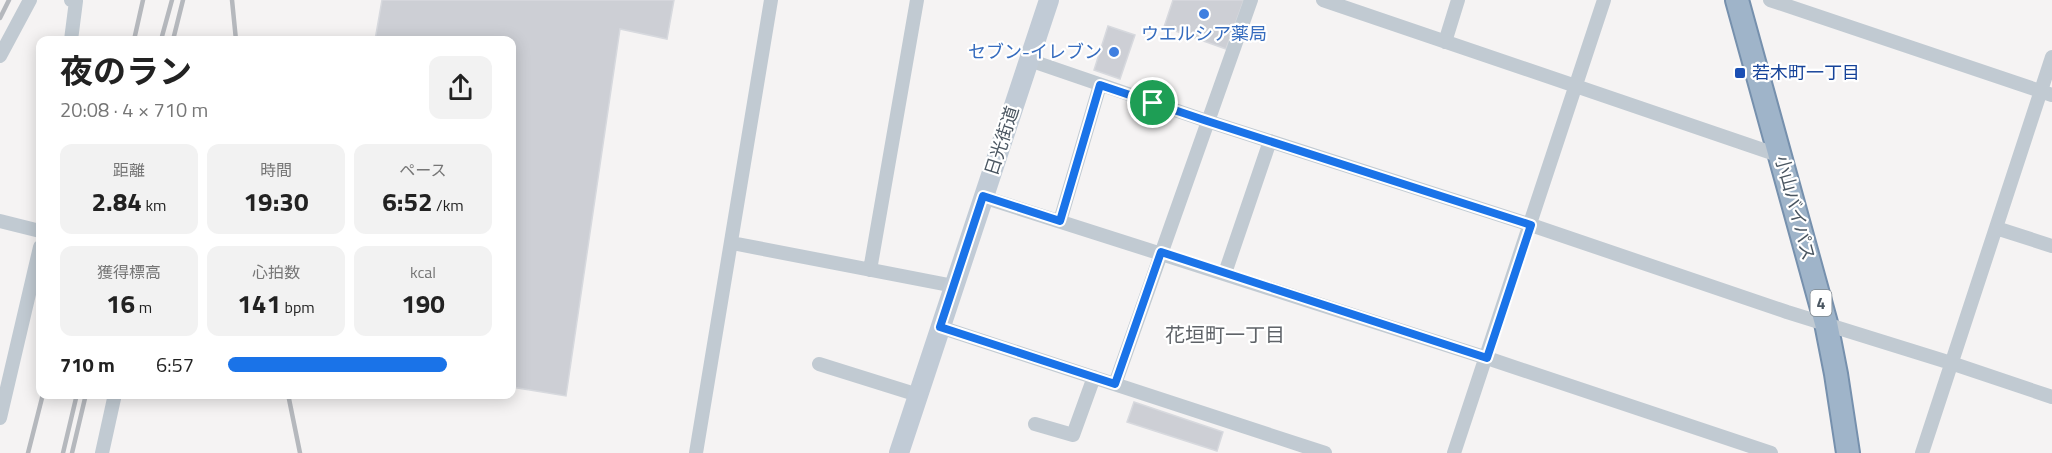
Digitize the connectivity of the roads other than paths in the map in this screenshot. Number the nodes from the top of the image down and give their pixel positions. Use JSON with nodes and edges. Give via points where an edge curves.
{"nodes":[{"id":1,"x":30,"y":0,"type":"edge"},
{"id":2,"x":71,"y":0,"type":"edge"},
{"id":3,"x":771,"y":0,"type":"edge"},
{"id":4,"x":917,"y":0,"type":"edge"},
{"id":5,"x":1049,"y":0,"type":"edge"},
{"id":6,"x":1251,"y":0,"type":"edge"},
{"id":7,"x":1323,"y":0,"type":"edge"},
{"id":8,"x":1458,"y":0,"type":"edge"},
{"id":9,"x":1604,"y":0,"type":"edge"},
{"id":10,"x":1737,"y":0,"type":"edge"},
{"id":11,"x":1770,"y":0,"type":"edge"},
{"id":12,"x":72,"y":36,"type":"edge"},
{"id":13,"x":1445,"y":42,"type":"junction"},
{"id":14,"x":0,"y":56,"type":"edge"},
{"id":15,"x":2052,"y":57,"type":"edge"},
{"id":16,"x":1029,"y":60,"type":"junction"},
{"id":17,"x":1100,"y":85,"type":"junction"},
{"id":18,"x":1576,"y":86,"type":"junction"},
{"id":19,"x":2046,"y":93,"type":"edge"},
{"id":20,"x":1207,"y":121,"type":"junction"},
{"id":21,"x":1270,"y":141,"type":"junction"},
{"id":22,"x":1781,"y":156,"type":"junction"},
{"id":23,"x":983,"y":196,"type":"junction"},
{"id":24,"x":0,"y":221,"type":"edge"},
{"id":25,"x":1060,"y":221,"type":"junction"},
{"id":26,"x":1531,"y":225,"type":"junction"},
{"id":27,"x":1996,"y":228,"type":"junction"},
{"id":28,"x":36,"y":230,"type":"edge"},
{"id":29,"x":732,"y":243,"type":"junction"},
{"id":30,"x":2052,"y":246,"type":"edge"},
{"id":31,"x":1161,"y":252,"type":"junction"},
{"id":32,"x":36,"y":265,"type":"edge"},
{"id":33,"x":870,"y":270,"type":"junction"},
{"id":34,"x":1225,"y":273,"type":"junction"},
{"id":35,"x":954,"y":286,"type":"junction"},
{"id":36,"x":1826,"y":323,"type":"junction"},
{"id":37,"x":940,"y":327,"type":"junction"},
{"id":38,"x":1487,"y":358,"type":"junction"},
{"id":39,"x":1952,"y":363,"type":"junction"},
{"id":40,"x":819,"y":364,"type":"dead end"},
{"id":41,"x":1094,"y":377,"type":"junction"},
{"id":42,"x":1115,"y":384,"type":"junction"},
{"id":43,"x":918,"y":394,"type":"junction"},
{"id":44,"x":2052,"y":397,"type":"edge"},
{"id":45,"x":114,"y":399,"type":"edge"},
{"id":46,"x":0,"y":418,"type":"edge"},
{"id":47,"x":1035,"y":424,"type":"dead end"},
{"id":48,"x":102,"y":453,"type":"edge"},
{"id":49,"x":696,"y":453,"type":"edge"},
{"id":50,"x":899,"y":453,"type":"edge"},
{"id":51,"x":1325,"y":453,"type":"edge"},
{"id":52,"x":1454,"y":453,"type":"edge"},
{"id":53,"x":1771,"y":453,"type":"edge"},
{"id":54,"x":1848,"y":453,"type":"edge"},
{"id":55,"x":1922,"y":453,"type":"edge"}],
"edges":[{"from":1,"to":14,"type":"street"},
{"from":2,"to":12,"type":"street","via":[[76,1]]},
{"from":3,"to":29,"type":"street"},
{"from":4,"to":33,"type":"street"},
{"from":5,"to":16,"type":"main road","name":"日光街道"},
{"from":6,"to":20,"type":"street"},
{"from":7,"to":13,"type":"street"},
{"from":8,"to":13,"type":"street"},
{"from":9,"to":18,"type":"street"},
{"from":10,"to":22,"type":"highway","name":"小山バイパス","number":"4"},
{"from":11,"to":19,"type":"street"},
{"from":13,"to":18,"type":"street"},
{"from":15,"to":19,"type":"street"},
{"from":16,"to":17,"type":"street"},
{"from":16,"to":23,"type":"main road","name":"日光街道"},
{"from":17,"to":20,"type":"street"},
{"from":17,"to":25,"type":"street"},
{"from":18,"to":22,"type":"street"},
{"from":18,"to":26,"type":"street"},
{"from":19,"to":27,"type":"street"},
{"from":20,"to":21,"type":"street"},
{"from":20,"to":31,"type":"street"},
{"from":21,"to":26,"type":"street"},
{"from":21,"to":34,"type":"street"},
{"from":22,"to":36,"type":"highway","name":"小山バイパス","number":"4"},
{"from":23,"to":25,"type":"street"},
{"from":23,"to":35,"type":"main road","name":"日光街道"},
{"from":24,"to":28,"type":"street"},
{"from":25,"to":31,"type":"street"},
{"from":26,"to":36,"type":"street"},
{"from":26,"to":38,"type":"street"},
{"from":27,"to":30,"type":"street"},
{"from":27,"to":39,"type":"street"},
{"from":29,"to":33,"type":"street"},
{"from":29,"to":49,"type":"street"},
{"from":31,"to":34,"type":"street"},
{"from":31,"to":42,"type":"street"},
{"from":32,"to":46,"type":"street"},
{"from":33,"to":35,"type":"street"},
{"from":34,"to":38,"type":"street"},
{"from":35,"to":37,"type":"main road","name":"日光街道"},
{"from":36,"to":39,"type":"street"},
{"from":36,"to":54,"type":"highway","name":"小山バイパス","number":"4"},
{"from":37,"to":41,"type":"street"},
{"from":37,"to":43,"type":"main road","name":"日光街道"},
{"from":38,"to":52,"type":"street"},
{"from":38,"to":53,"type":"street"},
{"from":39,"to":44,"type":"street"},
{"from":39,"to":55,"type":"street"},
{"from":40,"to":43,"type":"street"},
{"from":41,"to":42,"type":"street"},
{"from":41,"to":47,"type":"street","via":[[1072,435]]},
{"from":42,"to":51,"type":"street"},
{"from":43,"to":50,"type":"main road","name":"日光街道"},
{"from":45,"to":48,"type":"street"}]}
